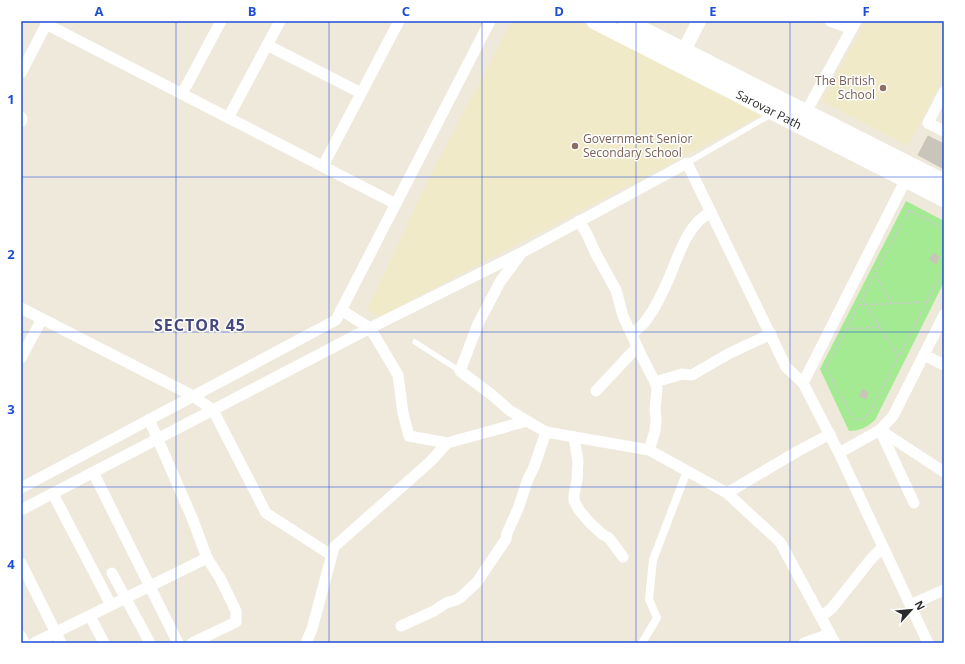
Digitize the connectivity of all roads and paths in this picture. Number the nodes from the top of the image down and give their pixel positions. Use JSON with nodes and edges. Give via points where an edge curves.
{"nodes":[{"id":1,"x":280,"y":21,"type":"edge"},
{"id":2,"x":477,"y":21,"type":"edge"},
{"id":3,"x":594,"y":21,"type":"edge"},
{"id":4,"x":626,"y":21,"type":"edge"},
{"id":5,"x":699,"y":21,"type":"edge"},
{"id":6,"x":830,"y":21,"type":"edge"},
{"id":7,"x":217,"y":22,"type":"edge"},
{"id":8,"x":397,"y":22,"type":"edge"},
{"id":9,"x":47,"y":23,"type":"edge"},
{"id":10,"x":489,"y":23,"type":"edge"},
{"id":11,"x":854,"y":25,"type":"edge"},
{"id":12,"x":267,"y":45,"type":"junction"},
{"id":13,"x":681,"y":57,"type":"junction"},
{"id":14,"x":21,"y":73,"type":"edge"},
{"id":15,"x":944,"y":92,"type":"edge"},
{"id":16,"x":361,"y":93,"type":"junction"},
{"id":17,"x":182,"y":94,"type":"junction"},
{"id":18,"x":774,"y":112,"type":"junction"},
{"id":19,"x":806,"y":112,"type":"junction"},
{"id":20,"x":21,"y":117,"type":"edge"},
{"id":21,"x":228,"y":118,"type":"junction"},
{"id":22,"x":21,"y":122,"type":"edge"},
{"id":23,"x":944,"y":131,"type":"edge"},
{"id":24,"x":687,"y":163,"type":"junction"},
{"id":25,"x":323,"y":166,"type":"junction"},
{"id":26,"x":909,"y":173,"type":"junction"},
{"id":27,"x":944,"y":182,"type":"edge"},
{"id":28,"x":944,"y":199,"type":"edge"},
{"id":29,"x":396,"y":204,"type":"junction"},
{"id":30,"x":711,"y":212,"type":"junction"},
{"id":31,"x":579,"y":221,"type":"junction"},
{"id":32,"x":944,"y":228,"type":"edge"},
{"id":33,"x":521,"y":253,"type":"junction"},
{"id":34,"x":944,"y":269,"type":"edge"},
{"id":35,"x":875,"y":275,"type":"junction"},
{"id":36,"x":862,"y":298,"type":"junction"},
{"id":37,"x":927,"y":302,"type":"junction"},
{"id":38,"x":892,"y":303,"type":"junction"},
{"id":39,"x":859,"y":304,"type":"junction"},
{"id":40,"x":866,"y":304,"type":"junction"},
{"id":41,"x":21,"y":308,"type":"edge"},
{"id":42,"x":341,"y":310,"type":"junction"},
{"id":43,"x":944,"y":315,"type":"edge"},
{"id":44,"x":42,"y":319,"type":"junction"},
{"id":45,"x":880,"y":327,"type":"junction"},
{"id":46,"x":370,"y":328,"type":"junction"},
{"id":47,"x":846,"y":329,"type":"junction"},
{"id":48,"x":632,"y":334,"type":"junction"},
{"id":49,"x":771,"y":334,"type":"junction"},
{"id":50,"x":415,"y":342,"type":"dead end"},
{"id":51,"x":637,"y":347,"type":"junction"},
{"id":52,"x":924,"y":355,"type":"junction"},
{"id":53,"x":898,"y":357,"type":"junction"},
{"id":54,"x":21,"y":358,"type":"edge"},
{"id":55,"x":944,"y":364,"type":"edge"},
{"id":56,"x":460,"y":371,"type":"junction"},
{"id":57,"x":655,"y":382,"type":"junction"},
{"id":58,"x":803,"y":383,"type":"junction"},
{"id":59,"x":596,"y":391,"type":"dead end"},
{"id":60,"x":193,"y":396,"type":"junction"},
{"id":61,"x":213,"y":410,"type":"junction"},
{"id":62,"x":149,"y":419,"type":"junction"},
{"id":63,"x":527,"y":421,"type":"junction"},
{"id":64,"x":880,"y":430,"type":"junction"},
{"id":65,"x":546,"y":432,"type":"junction"},
{"id":66,"x":830,"y":434,"type":"junction"},
{"id":67,"x":574,"y":437,"type":"junction"},
{"id":68,"x":158,"y":438,"type":"junction"},
{"id":69,"x":447,"y":443,"type":"junction"},
{"id":70,"x":649,"y":450,"type":"junction"},
{"id":71,"x":840,"y":453,"type":"junction"},
{"id":72,"x":687,"y":471,"type":"junction"},
{"id":73,"x":94,"y":472,"type":"junction"},
{"id":74,"x":944,"y":472,"type":"edge"},
{"id":75,"x":21,"y":488,"type":"edge"},
{"id":76,"x":727,"y":492,"type":"junction"},
{"id":77,"x":53,"y":494,"type":"junction"},
{"id":78,"x":914,"y":503,"type":"dead end"},
{"id":79,"x":21,"y":510,"type":"edge"},
{"id":80,"x":883,"y":547,"type":"junction"},
{"id":81,"x":331,"y":555,"type":"junction"},
{"id":82,"x":623,"y":557,"type":"dead end"},
{"id":83,"x":207,"y":558,"type":"junction"},
{"id":84,"x":21,"y":563,"type":"edge"},
{"id":85,"x":112,"y":572,"type":"dead end"},
{"id":86,"x":150,"y":586,"type":"junction"},
{"id":87,"x":944,"y":590,"type":"edge"},
{"id":88,"x":125,"y":598,"type":"junction"},
{"id":89,"x":111,"y":605,"type":"junction"},
{"id":90,"x":910,"y":605,"type":"junction"},
{"id":91,"x":90,"y":616,"type":"junction"},
{"id":92,"x":821,"y":617,"type":"junction"},
{"id":93,"x":401,"y":626,"type":"dead end"},
{"id":94,"x":56,"y":632,"type":"junction"},
{"id":95,"x":21,"y":636,"type":"edge"},
{"id":96,"x":833,"y":639,"type":"edge"},
{"id":97,"x":309,"y":642,"type":"edge"},
{"id":98,"x":24,"y":643,"type":"edge"},
{"id":99,"x":34,"y":643,"type":"edge"},
{"id":100,"x":61,"y":643,"type":"edge"},
{"id":101,"x":104,"y":643,"type":"edge"},
{"id":102,"x":150,"y":643,"type":"edge"},
{"id":103,"x":178,"y":643,"type":"edge"},
{"id":104,"x":192,"y":643,"type":"edge"},
{"id":105,"x":642,"y":643,"type":"edge"},
{"id":106,"x":804,"y":643,"type":"edge"},
{"id":107,"x":928,"y":643,"type":"edge"}],
"edges":[{"from":1,"to":12,"type":"street"},
{"from":2,"to":10,"type":"street"},
{"from":3,"to":13,"type":"main road","name":"Sarovar Path"},
{"from":4,"to":13,"type":"main road","name":"Sarovar Path"},
{"from":5,"to":13,"type":"street"},
{"from":6,"to":11,"type":"street"},
{"from":7,"to":17,"type":"street"},
{"from":8,"to":16,"type":"street"},
{"from":9,"to":14,"type":"street"},
{"from":9,"to":17,"type":"street"},
{"from":10,"to":29,"type":"street"},
{"from":11,"to":19,"type":"street"},
{"from":12,"to":16,"type":"street"},
{"from":12,"to":21,"type":"street"},
{"from":13,"to":18,"type":"main road","name":"Sarovar Path"},
{"from":13,"to":19,"type":"main road","name":"Sarovar Path"},
{"from":15,"to":23,"type":"street","via":[[928,123]]},
{"from":16,"to":25,"type":"street"},
{"from":17,"to":21,"type":"street"},
{"from":18,"to":24,"type":"lane"},
{"from":18,"to":26,"type":"main road","name":"Sarovar Path"},
{"from":19,"to":26,"type":"main road","name":"Sarovar Path"},
{"from":20,"to":22,"type":"street"},
{"from":21,"to":25,"type":"street"},
{"from":24,"to":30,"type":"street"},
{"from":24,"to":31,"type":"street"},
{"from":25,"to":29,"type":"street"},
{"from":26,"to":27,"type":"main road","name":"Sarovar Path"},
{"from":26,"to":28,"type":"main road","name":"Sarovar Path"},
{"from":26,"to":58,"type":"street"},
{"from":29,"to":42,"type":"street"},
{"from":30,"to":48,"type":"street","via":[[702,216],[688,235],[651,313]]},
{"from":30,"to":49,"type":"street"},
{"from":31,"to":33,"type":"street"},
{"from":31,"to":48,"type":"street","via":[[616,290],[623,316]]},
{"from":32,"to":35,"type":"path","via":[[909,210]]},
{"from":33,"to":46,"type":"street"},
{"from":33,"to":56,"type":"street","via":[[500,282],[478,324]]},
{"from":34,"to":37,"type":"path"},
{"from":35,"to":36,"type":"path"},
{"from":35,"to":38,"type":"path"},
{"from":36,"to":39,"type":"path"},
{"from":36,"to":40,"type":"path"},
{"from":37,"to":38,"type":"path"},
{"from":37,"to":53,"type":"path"},
{"from":38,"to":40,"type":"path"},
{"from":39,"to":40,"type":"path"},
{"from":39,"to":47,"type":"path"},
{"from":40,"to":45,"type":"path"},
{"from":41,"to":44,"type":"street"},
{"from":42,"to":46,"type":"street"},
{"from":42,"to":60,"type":"street","via":[[336,320]]},
{"from":43,"to":52,"type":"street"},
{"from":44,"to":54,"type":"street"},
{"from":44,"to":60,"type":"street"},
{"from":45,"to":47,"type":"path"},
{"from":45,"to":53,"type":"path"},
{"from":46,"to":61,"type":"street"},
{"from":46,"to":69,"type":"street","via":[[398,375],[409,436]]},
{"from":47,"to":53,"type":"path","via":[[826,368],[854,419],[860,420],[871,410]]},
{"from":48,"to":51,"type":"street"},
{"from":49,"to":57,"type":"street","via":[[730,353],[692,375],[682,374]]},
{"from":49,"to":58,"type":"street","via":[[786,367]]},
{"from":50,"to":56,"type":"lane"},
{"from":51,"to":57,"type":"street"},
{"from":51,"to":59,"type":"street"},
{"from":52,"to":55,"type":"street"},
{"from":52,"to":64,"type":"street","via":[[893,416]]},
{"from":56,"to":63,"type":"street"},
{"from":57,"to":70,"type":"street","via":[[655,431]]},
{"from":58,"to":66,"type":"street"},
{"from":60,"to":61,"type":"street"},
{"from":60,"to":62,"type":"street"},
{"from":61,"to":68,"type":"street"},
{"from":61,"to":81,"type":"street","via":[[266,513]]},
{"from":62,"to":68,"type":"street"},
{"from":62,"to":75,"type":"street"},
{"from":63,"to":65,"type":"street"},
{"from":63,"to":69,"type":"street"},
{"from":64,"to":71,"type":"street"},
{"from":64,"to":74,"type":"street"},
{"from":64,"to":78,"type":"street"},
{"from":65,"to":67,"type":"street"},
{"from":65,"to":93,"type":"street","via":[[506,539],[477,582],[456,600]]},
{"from":66,"to":71,"type":"street"},
{"from":66,"to":76,"type":"street"},
{"from":67,"to":70,"type":"street"},
{"from":67,"to":82,"type":"street","via":[[578,461],[574,501],[590,523],[610,538]]},
{"from":68,"to":73,"type":"street"},
{"from":68,"to":83,"type":"street"},
{"from":69,"to":81,"type":"street","via":[[431,461],[334,547]]},
{"from":70,"to":72,"type":"street"},
{"from":71,"to":80,"type":"street"},
{"from":72,"to":76,"type":"street"},
{"from":72,"to":105,"type":"street","via":[[653,560],[649,599],[657,618]]},
{"from":73,"to":77,"type":"street"},
{"from":73,"to":86,"type":"street"},
{"from":76,"to":92,"type":"street","via":[[780,542]]},
{"from":77,"to":79,"type":"street"},
{"from":77,"to":89,"type":"street"},
{"from":80,"to":90,"type":"street"},
{"from":80,"to":92,"type":"street","via":[[832,608]]},
{"from":81,"to":97,"type":"street"},
{"from":83,"to":86,"type":"street"},
{"from":83,"to":104,"type":"street","via":[[236,611],[236,622]]},
{"from":84,"to":94,"type":"street"},
{"from":85,"to":88,"type":"street"},
{"from":86,"to":88,"type":"street"},
{"from":86,"to":103,"type":"street"},
{"from":87,"to":90,"type":"street"},
{"from":88,"to":89,"type":"street"},
{"from":88,"to":102,"type":"street"},
{"from":89,"to":91,"type":"street"},
{"from":90,"to":107,"type":"street"},
{"from":91,"to":94,"type":"street"},
{"from":91,"to":101,"type":"street"},
{"from":92,"to":96,"type":"street"},
{"from":94,"to":99,"type":"street"},
{"from":94,"to":100,"type":"street"},
{"from":95,"to":98,"type":"street"},
{"from":96,"to":106,"type":"street"}]}
